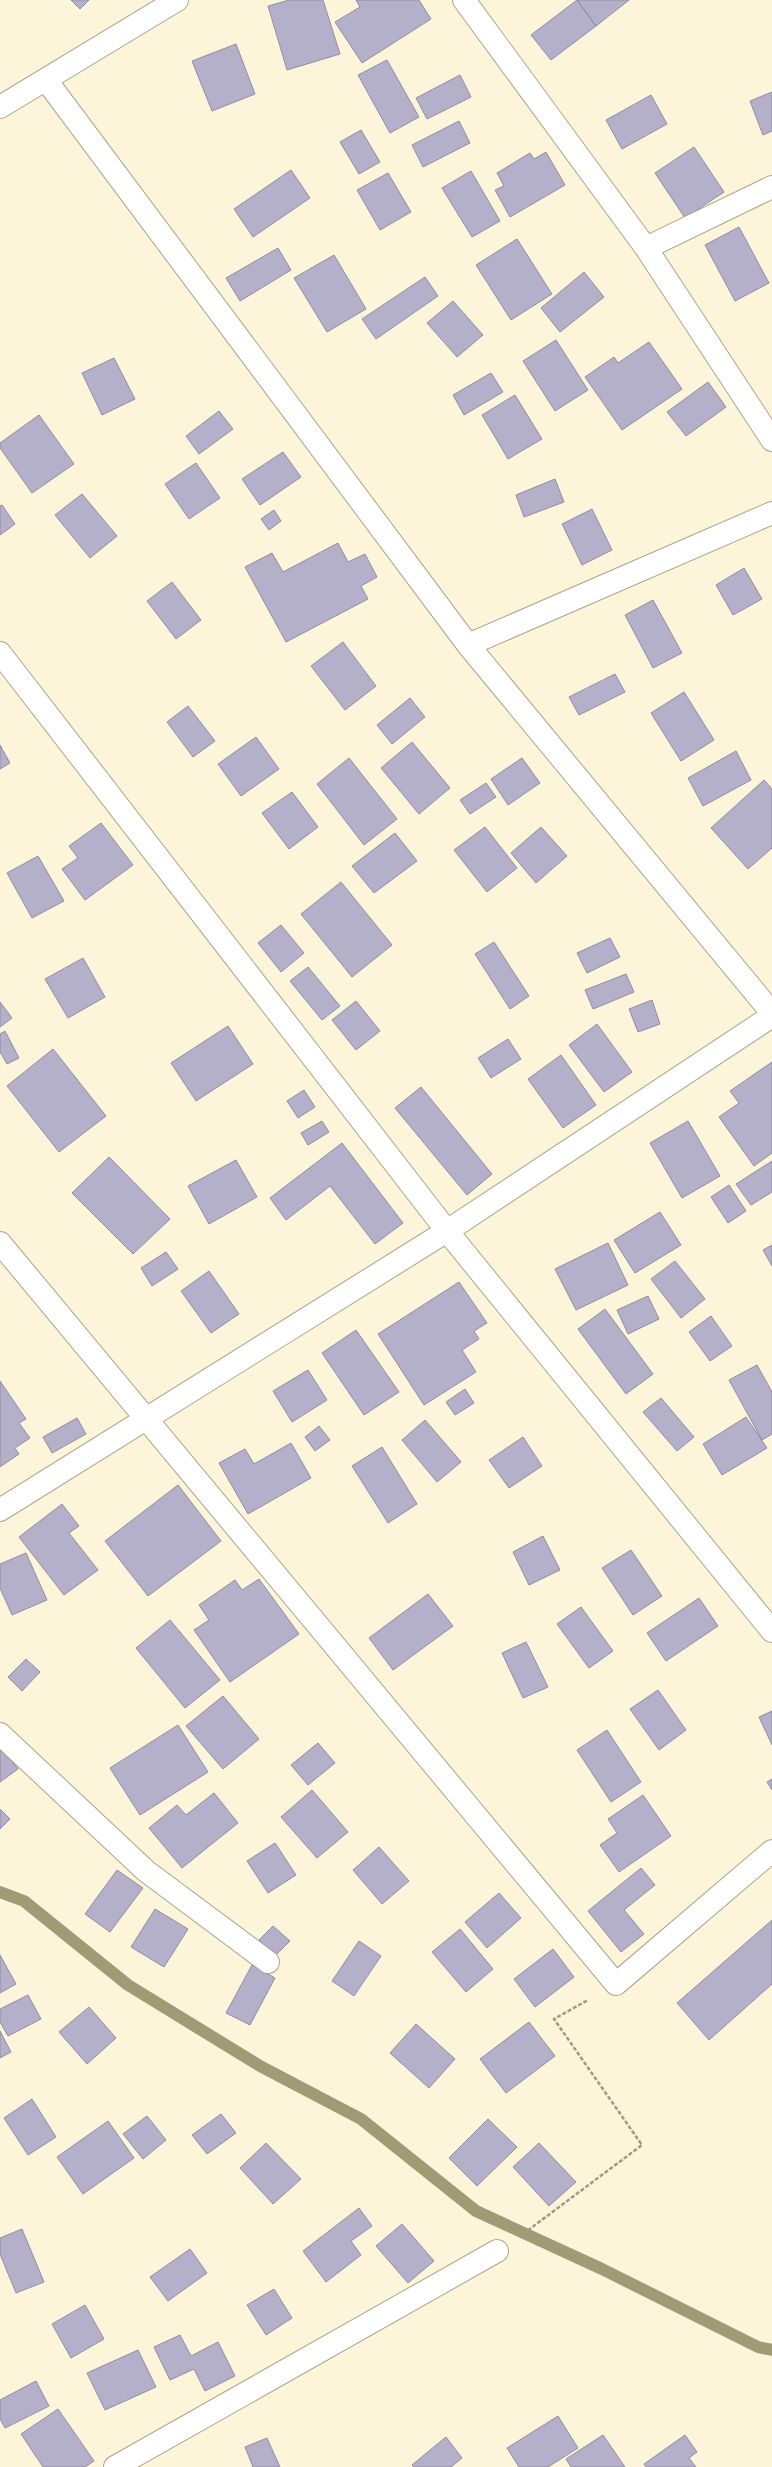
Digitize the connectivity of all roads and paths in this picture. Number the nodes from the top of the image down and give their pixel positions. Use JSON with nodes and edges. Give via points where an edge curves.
{"nodes":[{"id":1,"x":464,"y":0,"type":"edge"},
{"id":2,"x":172,"y":1,"type":"edge"},
{"id":3,"x":46,"y":80,"type":"junction"},
{"id":4,"x":0,"y":107,"type":"edge"},
{"id":5,"x":772,"y":187,"type":"edge"},
{"id":6,"x":646,"y":248,"type":"junction"},
{"id":7,"x":772,"y":440,"type":"edge"},
{"id":8,"x":772,"y":513,"type":"edge"},
{"id":9,"x":468,"y":645,"type":"junction"},
{"id":10,"x":0,"y":653,"type":"edge"},
{"id":11,"x":772,"y":1014,"type":"edge"},
{"id":12,"x":447,"y":1231,"type":"junction"},
{"id":13,"x":0,"y":1242,"type":"edge"},
{"id":14,"x":146,"y":1418,"type":"junction"},
{"id":15,"x":0,"y":1510,"type":"edge"},
{"id":16,"x":772,"y":1631,"type":"edge"},
{"id":17,"x":0,"y":1734,"type":"edge"},
{"id":18,"x":772,"y":1851,"type":"edge"},
{"id":19,"x":268,"y":1962,"type":"dead end"},
{"id":20,"x":616,"y":1984,"type":"junction"},
{"id":21,"x":534,"y":2225,"type":"dead end"},
{"id":22,"x":497,"y":2251,"type":"dead end"},
{"id":23,"x":115,"y":2467,"type":"edge"}],
"edges":[{"from":1,"to":6,"type":"street"},
{"from":2,"to":3,"type":"street"},
{"from":3,"to":4,"type":"street"},
{"from":3,"to":9,"type":"street"},
{"from":5,"to":6,"type":"street"},
{"from":6,"to":7,"type":"street"},
{"from":8,"to":9,"type":"street"},
{"from":9,"to":11,"type":"street"},
{"from":10,"to":12,"type":"street"},
{"from":11,"to":12,"type":"street"},
{"from":12,"to":14,"type":"street"},
{"from":12,"to":16,"type":"street"},
{"from":13,"to":14,"type":"street"},
{"from":14,"to":15,"type":"street"},
{"from":14,"to":20,"type":"street"},
{"from":17,"to":19,"type":"street","via":[[146,1871]]},
{"from":18,"to":20,"type":"street"},
{"from":20,"to":21,"type":"path","via":[[554,2019],[642,2145]]},
{"from":22,"to":23,"type":"street"}]}
